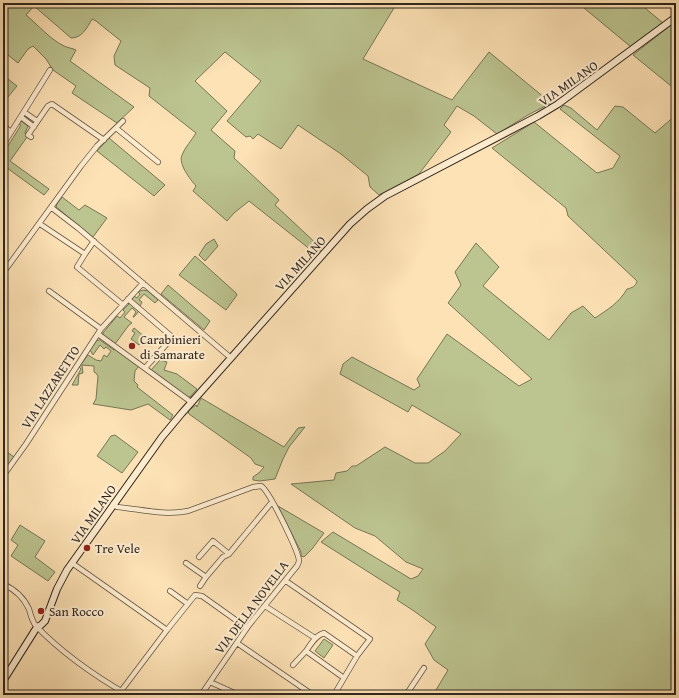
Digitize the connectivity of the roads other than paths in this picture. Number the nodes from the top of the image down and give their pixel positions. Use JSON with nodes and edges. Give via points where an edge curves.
{"nodes":[{"id":1,"x":676,"y":17,"type":"edge"},
{"id":2,"x":50,"y":70,"type":"dead end"},
{"id":3,"x":24,"y":112,"type":"junction"},
{"id":4,"x":21,"y":117,"type":"junction"},
{"id":5,"x":37,"y":121,"type":"junction"},
{"id":6,"x":124,"y":121,"type":"dead end"},
{"id":7,"x":3,"y":126,"type":"edge"},
{"id":8,"x":34,"y":127,"type":"junction"},
{"id":9,"x":116,"y":128,"type":"junction"},
{"id":10,"x":11,"y":132,"type":"junction"},
{"id":11,"x":31,"y":137,"type":"dead end"},
{"id":12,"x":104,"y":140,"type":"junction"},
{"id":13,"x":3,"y":145,"type":"edge"},
{"id":14,"x":158,"y":162,"type":"dead end"},
{"id":15,"x":52,"y":208,"type":"junction"},
{"id":16,"x":40,"y":224,"type":"junction"},
{"id":17,"x":94,"y":241,"type":"junction"},
{"id":18,"x":85,"y":254,"type":"junction"},
{"id":19,"x":3,"y":273,"type":"edge"},
{"id":20,"x":143,"y":283,"type":"junction"},
{"id":21,"x":49,"y":291,"type":"dead end"},
{"id":22,"x":128,"y":298,"type":"junction"},
{"id":23,"x":122,"y":304,"type":"junction"},
{"id":24,"x":101,"y":329,"type":"junction"},
{"id":25,"x":98,"y":334,"type":"junction"},
{"id":26,"x":231,"y":358,"type":"junction"},
{"id":27,"x":145,"y":368,"type":"junction"},
{"id":28,"x":191,"y":402,"type":"junction"},
{"id":29,"x":3,"y":476,"type":"edge"},
{"id":30,"x":272,"y":502,"type":"junction"},
{"id":31,"x":113,"y":504,"type":"junction"},
{"id":32,"x":229,"y":554,"type":"junction"},
{"id":33,"x":199,"y":557,"type":"dead end"},
{"id":34,"x":72,"y":563,"type":"junction"},
{"id":35,"x":186,"y":563,"type":"dead end"},
{"id":36,"x":206,"y":577,"type":"junction"},
{"id":37,"x":286,"y":581,"type":"junction"},
{"id":38,"x":3,"y":584,"type":"edge"},
{"id":39,"x":200,"y":586,"type":"dead end"},
{"id":40,"x":170,"y":591,"type":"dead end"},
{"id":41,"x":188,"y":604,"type":"junction"},
{"id":42,"x":265,"y":606,"type":"junction"},
{"id":43,"x":37,"y":627,"type":"junction"},
{"id":44,"x":247,"y":628,"type":"junction"},
{"id":45,"x":167,"y":630,"type":"junction"},
{"id":46,"x":315,"y":638,"type":"junction"},
{"id":47,"x":237,"y":643,"type":"junction"},
{"id":48,"x":306,"y":651,"type":"junction"},
{"id":49,"x":357,"y":656,"type":"junction"},
{"id":50,"x":293,"y":665,"type":"dead end"},
{"id":51,"x":424,"y":668,"type":"dead end"},
{"id":52,"x":344,"y":678,"type":"junction"},
{"id":53,"x":3,"y":681,"type":"edge"},
{"id":54,"x":210,"y":682,"type":"junction"},
{"id":55,"x":121,"y":691,"type":"junction"},
{"id":56,"x":128,"y":695,"type":"edge"},
{"id":57,"x":201,"y":695,"type":"edge"},
{"id":58,"x":239,"y":695,"type":"edge"},
{"id":59,"x":313,"y":695,"type":"edge"},
{"id":60,"x":334,"y":695,"type":"edge"},
{"id":61,"x":406,"y":695,"type":"edge"}],
"edges":[{"from":1,"to":26,"type":"street","name":"VIA MILANO","via":[[597,77],[548,110],[392,192],[367,209],[344,230]]},
{"from":2,"to":3,"type":"street"},
{"from":3,"to":4,"type":"street"},
{"from":3,"to":5,"type":"street"},
{"from":4,"to":8,"type":"street"},
{"from":4,"to":10,"type":"street"},
{"from":5,"to":8,"type":"street"},
{"from":5,"to":12,"type":"street","via":[[52,104]]},
{"from":6,"to":9,"type":"street"},
{"from":7,"to":10,"type":"street"},
{"from":8,"to":11,"type":"street","via":[[28,135]]},
{"from":9,"to":12,"type":"street"},
{"from":9,"to":14,"type":"street"},
{"from":10,"to":13,"type":"street"},
{"from":12,"to":15,"type":"street","via":[[81,166]]},
{"from":15,"to":16,"type":"street"},
{"from":15,"to":17,"type":"street"},
{"from":16,"to":18,"type":"street"},
{"from":16,"to":19,"type":"street"},
{"from":17,"to":18,"type":"street"},
{"from":17,"to":20,"type":"street"},
{"from":18,"to":23,"type":"street","via":[[77,267]]},
{"from":20,"to":22,"type":"street","name":"VIA LAZZARETTO"},
{"from":20,"to":26,"type":"street"},
{"from":21,"to":24,"type":"street"},
{"from":22,"to":23,"type":"street","name":"VIA LAZZARETTO"},
{"from":22,"to":27,"type":"street","via":[[172,338]]},
{"from":23,"to":24,"type":"street","name":"VIA LAZZARETTO"},
{"from":24,"to":25,"type":"street","name":"VIA LAZZARETTO"},
{"from":25,"to":27,"type":"street"},
{"from":25,"to":29,"type":"street","name":"VIA LAZZARETTO"},
{"from":26,"to":28,"type":"street","name":"VIA MILANO"},
{"from":27,"to":28,"type":"street"},
{"from":28,"to":31,"type":"street","name":"VIA MILANO"},
{"from":30,"to":31,"type":"street","name":"VIA DELLA NOVELLA","via":[[259,485],[188,511],[153,511],[117,507]]},
{"from":30,"to":32,"type":"street"},
{"from":30,"to":37,"type":"street","name":"VIA DELLA NOVELLA","via":[[299,559]]},
{"from":31,"to":34,"type":"street","name":"VIA MILANO"},
{"from":32,"to":33,"type":"street","via":[[213,541]]},
{"from":32,"to":36,"type":"street","via":[[223,557]]},
{"from":34,"to":43,"type":"street","name":"VIA MILANO","via":[[62,579],[45,621]]},
{"from":34,"to":45,"type":"street"},
{"from":35,"to":36,"type":"street"},
{"from":36,"to":39,"type":"street"},
{"from":37,"to":42,"type":"street","name":"VIA DELLA NOVELLA"},
{"from":37,"to":49,"type":"street","via":[[370,639]]},
{"from":38,"to":43,"type":"street","via":[[20,596]]},
{"from":40,"to":41,"type":"street"},
{"from":41,"to":44,"type":"street","via":[[195,595],[202,596]]},
{"from":41,"to":45,"type":"street"},
{"from":42,"to":44,"type":"street","name":"VIA DELLA NOVELLA"},
{"from":42,"to":46,"type":"street"},
{"from":43,"to":53,"type":"street","name":"VIA MILANO"},
{"from":43,"to":55,"type":"street","via":[[71,657]]},
{"from":44,"to":47,"type":"street","name":"VIA DELLA NOVELLA"},
{"from":45,"to":55,"type":"street"},
{"from":46,"to":48,"type":"street"},
{"from":46,"to":49,"type":"street","via":[[324,633]]},
{"from":47,"to":54,"type":"street","name":"VIA DELLA NOVELLA"},
{"from":47,"to":59,"type":"street"},
{"from":48,"to":50,"type":"street"},
{"from":48,"to":52,"type":"street"},
{"from":49,"to":52,"type":"street"},
{"from":51,"to":61,"type":"street"},
{"from":52,"to":60,"type":"street"},
{"from":54,"to":57,"type":"street","name":"VIA DELLA NOVELLA"},
{"from":54,"to":58,"type":"street"},
{"from":55,"to":56,"type":"street"}]}
